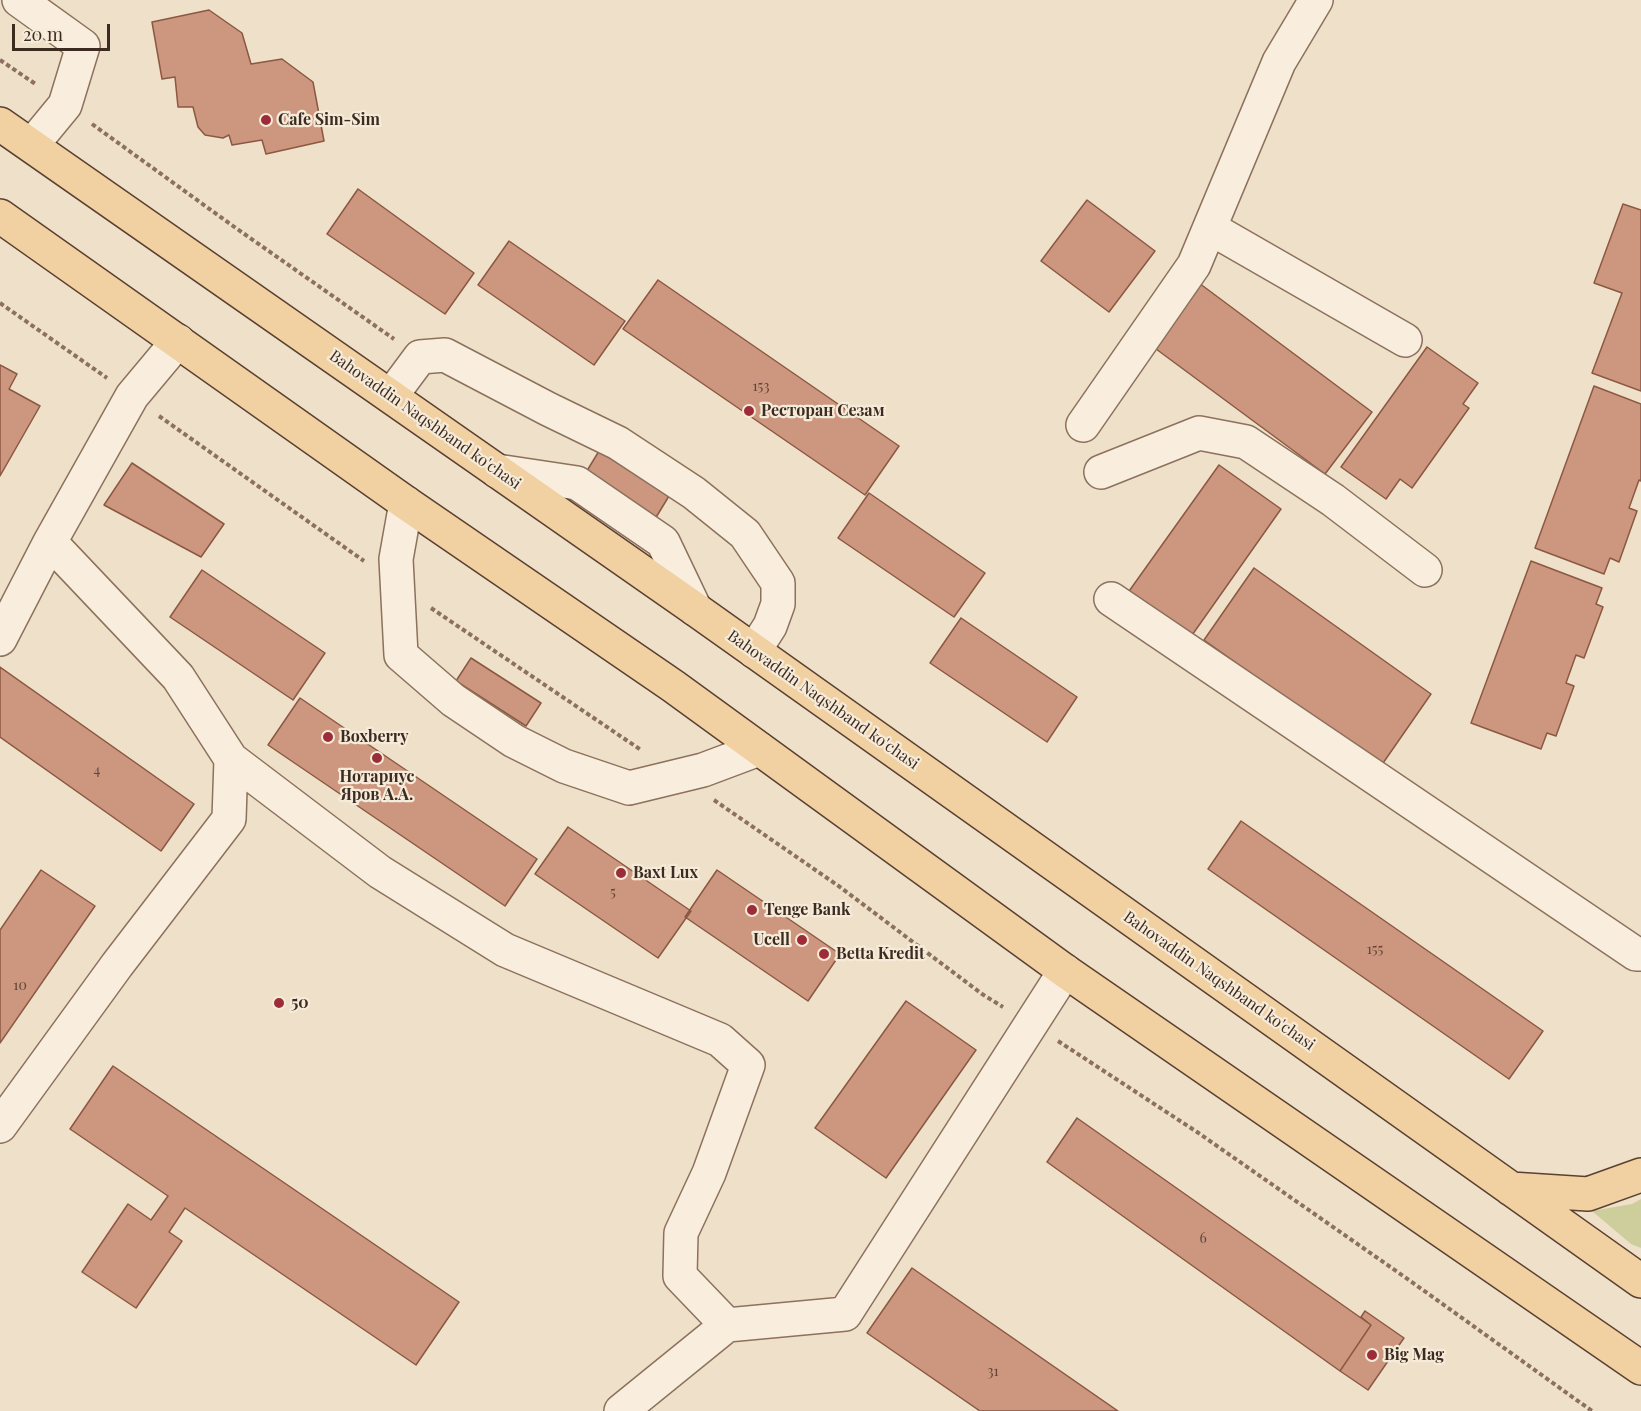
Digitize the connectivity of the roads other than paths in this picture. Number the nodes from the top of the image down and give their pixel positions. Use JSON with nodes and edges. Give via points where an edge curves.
{"nodes":[{"id":1,"x":19,"y":0,"type":"edge"},
{"id":2,"x":1316,"y":0,"type":"edge"},
{"id":3,"x":0,"y":124,"type":"edge"},
{"id":4,"x":32,"y":146,"type":"junction"},
{"id":5,"x":0,"y":216,"type":"edge"},
{"id":6,"x":1210,"y":228,"type":"junction"},
{"id":7,"x":1405,"y":340,"type":"dead end"},
{"id":8,"x":178,"y":341,"type":"junction"},
{"id":9,"x":391,"y":396,"type":"junction"},
{"id":10,"x":1083,"y":425,"type":"dead end"},
{"id":11,"x":1101,"y":472,"type":"dead end"},
{"id":12,"x":406,"y":503,"type":"junction"},
{"id":13,"x":50,"y":542,"type":"junction"},
{"id":14,"x":1425,"y":570,"type":"dead end"},
{"id":15,"x":1111,"y":599,"type":"dead end"},
{"id":16,"x":0,"y":639,"type":"edge"},
{"id":17,"x":754,"y":651,"type":"junction"},
{"id":18,"x":759,"y":749,"type":"junction"},
{"id":19,"x":231,"y":759,"type":"junction"},
{"id":20,"x":1641,"y":954,"type":"edge"},
{"id":21,"x":1065,"y":971,"type":"junction"},
{"id":22,"x":0,"y":1126,"type":"edge"},
{"id":23,"x":1641,"y":1175,"type":"edge"},
{"id":24,"x":1511,"y":1189,"type":"junction"},
{"id":25,"x":1641,"y":1281,"type":"edge"},
{"id":26,"x":727,"y":1325,"type":"junction"},
{"id":27,"x":1641,"y":1368,"type":"edge"},
{"id":28,"x":621,"y":1411,"type":"edge"}],
"edges":[{"from":1,"to":4,"type":"street","via":[[83,46],[65,105]]},
{"from":2,"to":6,"type":"street","via":[[1279,62]]},
{"from":3,"to":4,"type":"main road","name":"Bahovaddin Naqshband ko'chasi"},
{"from":4,"to":9,"type":"main road","name":"Bahovaddin Naqshband ko'chasi"},
{"from":5,"to":8,"type":"main road"},
{"from":6,"to":7,"type":"street"},
{"from":6,"to":10,"type":"street","via":[[1194,265]]},
{"from":8,"to":12,"type":"main road"},
{"from":8,"to":13,"type":"street","via":[[132,396]]},
{"from":9,"to":17,"type":"main road","name":"Bahovaddin Naqshband ko'chasi"},
{"from":9,"to":17,"type":"street","via":[[420,357],[445,355],[618,443],[694,493],[745,534],[778,583],[778,604]]},
{"from":11,"to":14,"type":"street","via":[[1198,433],[1246,442],[1333,500]]},
{"from":12,"to":18,"type":"main road"},
{"from":12,"to":18,"type":"street","via":[[396,559],[401,655],[453,700],[514,741],[564,766],[629,788],[703,770]]},
{"from":13,"to":16,"type":"street"},
{"from":13,"to":19,"type":"street","via":[[178,677]]},
{"from":15,"to":20,"type":"street"},
{"from":17,"to":24,"type":"main road","name":"Bahovaddin Naqshband ko'chasi"},
{"from":18,"to":21,"type":"main road"},
{"from":19,"to":22,"type":"street","via":[[229,819]]},
{"from":19,"to":26,"type":"street","via":[[380,872],[505,950],[720,1040],[748,1065],[709,1173],[681,1233],[680,1276]]},
{"from":21,"to":26,"type":"street","via":[[845,1314]]},
{"from":21,"to":27,"type":"main road"},
{"from":23,"to":24,"type":"main road","via":[[1588,1194]]},
{"from":24,"to":25,"type":"main road","name":"Bahovaddin Naqshband ko'chasi"},
{"from":26,"to":28,"type":"street"}]}
